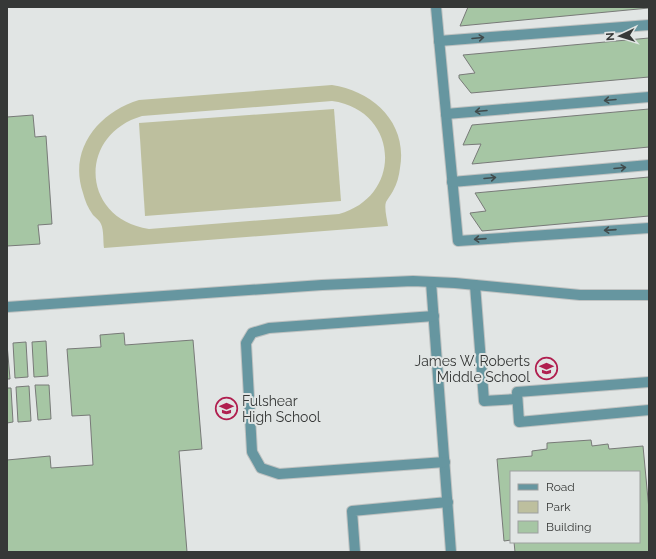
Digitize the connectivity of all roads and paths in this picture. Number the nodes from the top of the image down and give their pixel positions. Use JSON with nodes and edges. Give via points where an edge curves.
{"nodes":[{"id":1,"x":436,"y":7,"type":"edge"},
{"id":2,"x":649,"y":25,"type":"edge"},
{"id":3,"x":439,"y":41,"type":"junction"},
{"id":4,"x":649,"y":97,"type":"edge"},
{"id":5,"x":446,"y":114,"type":"junction"},
{"id":6,"x":649,"y":165,"type":"edge"},
{"id":7,"x":452,"y":182,"type":"junction"},
{"id":8,"x":649,"y":228,"type":"edge"},
{"id":9,"x":431,"y":282,"type":"junction"},
{"id":10,"x":475,"y":285,"type":"junction"},
{"id":11,"x":649,"y":294,"type":"edge"},
{"id":12,"x":7,"y":307,"type":"edge"},
{"id":13,"x":434,"y":316,"type":"junction"},
{"id":14,"x":649,"y":382,"type":"edge"},
{"id":15,"x":517,"y":399,"type":"junction"},
{"id":16,"x":649,"y":410,"type":"edge"},
{"id":17,"x":445,"y":462,"type":"junction"},
{"id":18,"x":448,"y":502,"type":"junction"},
{"id":19,"x":355,"y":552,"type":"edge"},
{"id":20,"x":451,"y":552,"type":"edge"}],
"edges":[{"from":1,"to":3,"type":"lane"},
{"from":3,"to":2,"type":"lane","one_way":true},
{"from":3,"to":5,"type":"lane"},
{"from":4,"to":5,"type":"lane","one_way":true},
{"from":5,"to":7,"type":"lane"},
{"from":7,"to":6,"type":"lane","one_way":true},
{"from":8,"to":7,"type":"lane","one_way":true,"via":[[458,241]]},
{"from":9,"to":10,"type":"lane"},
{"from":9,"to":12,"type":"lane","via":[[322,285]]},
{"from":9,"to":13,"type":"lane"},
{"from":10,"to":11,"type":"lane","via":[[580,295]]},
{"from":10,"to":15,"type":"lane","via":[[484,401]]},
{"from":13,"to":17,"type":"lane"},
{"from":13,"to":17,"type":"lane","via":[[269,328],[252,333],[246,343],[252,452],[261,468],[278,474]]},
{"from":14,"to":15,"type":"lane","via":[[517,392]]},
{"from":15,"to":16,"type":"lane","via":[[519,422]]},
{"from":17,"to":18,"type":"lane"},
{"from":18,"to":19,"type":"lane","via":[[352,511]]},
{"from":18,"to":20,"type":"lane"}]}
